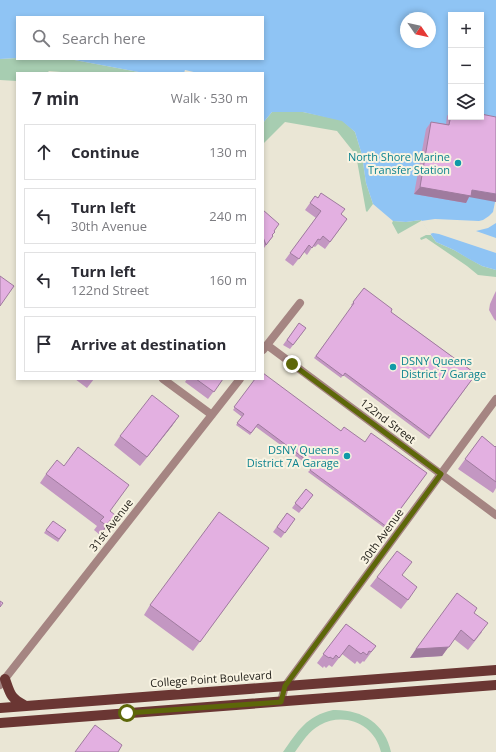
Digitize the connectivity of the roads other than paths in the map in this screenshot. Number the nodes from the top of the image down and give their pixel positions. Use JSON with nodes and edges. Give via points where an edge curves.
{"nodes":[{"id":1,"x":300,"y":303,"type":"dead end"},
{"id":2,"x":265,"y":347,"type":"edge"},
{"id":3,"x":164,"y":380,"type":"edge"},
{"id":4,"x":239,"y":380,"type":"edge"},
{"id":5,"x":496,"y":399,"type":"edge"},
{"id":6,"x":212,"y":415,"type":"junction"},
{"id":7,"x":441,"y":474,"type":"junction"},
{"id":8,"x":496,"y":515,"type":"edge"},
{"id":9,"x":496,"y":670,"type":"edge"},
{"id":10,"x":2,"y":682,"type":"edge"},
{"id":11,"x":285,"y":686,"type":"junction"},
{"id":12,"x":496,"y":686,"type":"edge"},
{"id":13,"x":281,"y":702,"type":"junction"},
{"id":14,"x":24,"y":706,"type":"junction"},
{"id":15,"x":0,"y":708,"type":"edge"},
{"id":16,"x":0,"y":723,"type":"edge"}],
"edges":[{"from":1,"to":2,"type":"street"},
{"from":2,"to":7,"type":"street","name":"122nd Street"},
{"from":3,"to":6,"type":"street"},
{"from":4,"to":6,"type":"street","name":"31st Avenue"},
{"from":5,"to":7,"type":"street","name":"30th Avenue"},
{"from":6,"to":10,"type":"street","name":"31st Avenue"},
{"from":7,"to":8,"type":"street","name":"122nd Street"},
{"from":7,"to":11,"type":"street","name":"30th Avenue"},
{"from":9,"to":11,"type":"main road","name":"College Point Boulevard"},
{"from":10,"to":14,"type":"main road","via":[[16,701]]},
{"from":11,"to":13,"type":"street"},
{"from":11,"to":14,"type":"main road","name":"College Point Boulevard"},
{"from":12,"to":13,"type":"main road"},
{"from":13,"to":16,"type":"main road"},
{"from":14,"to":15,"type":"main road","name":"College Point Boulevard"}]}
